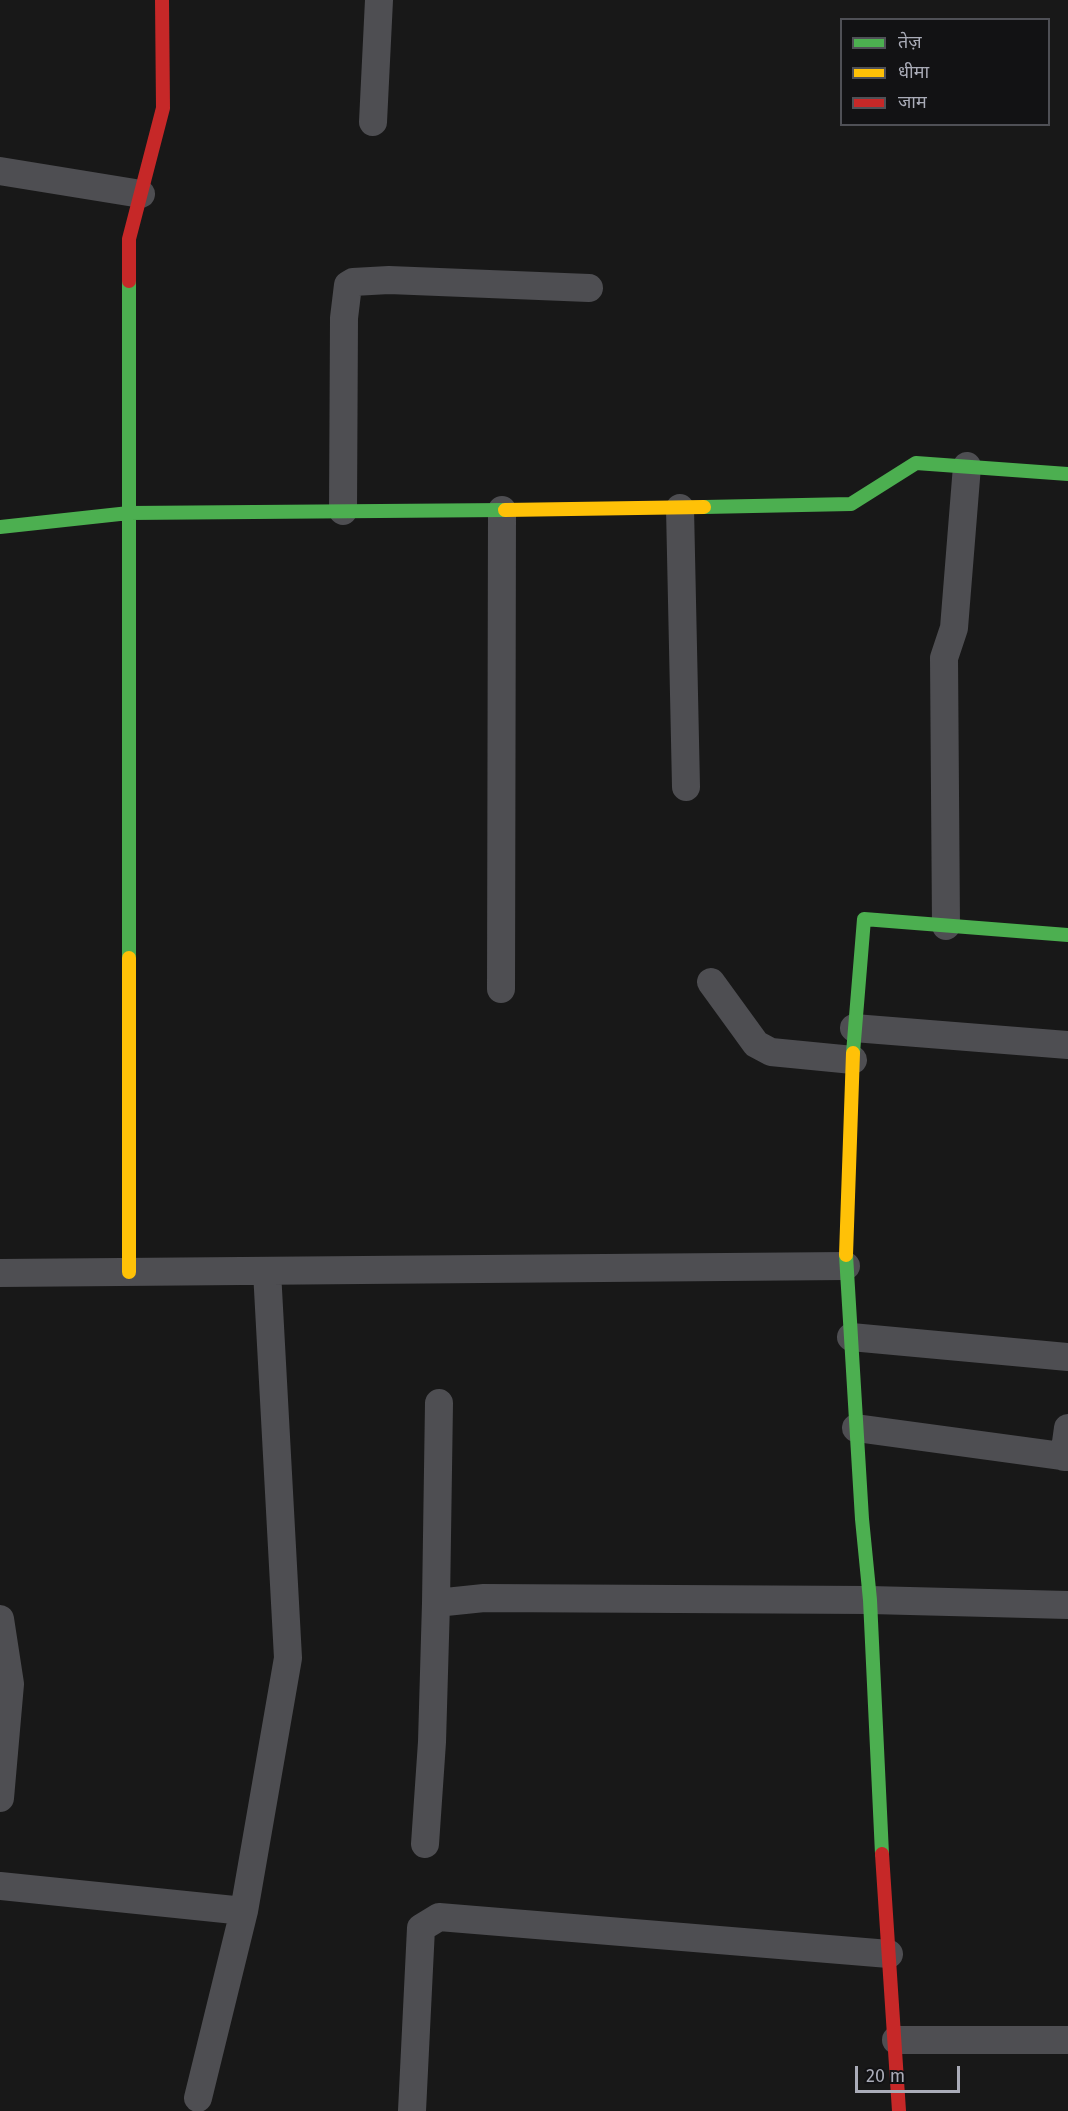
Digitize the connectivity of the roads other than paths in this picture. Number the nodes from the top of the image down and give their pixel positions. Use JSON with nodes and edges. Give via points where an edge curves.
{"nodes":[{"id":1,"x":162,"y":0,"type":"edge"},
{"id":2,"x":379,"y":0,"type":"edge"},
{"id":3,"x":373,"y":122,"type":"dead end"},
{"id":4,"x":0,"y":171,"type":"edge"},
{"id":5,"x":141,"y":194,"type":"junction"},
{"id":6,"x":589,"y":288,"type":"dead end"},
{"id":7,"x":966,"y":466,"type":"junction"},
{"id":8,"x":1068,"y":474,"type":"edge"},
{"id":9,"x":680,"y":508,"type":"junction"},
{"id":10,"x":502,"y":510,"type":"junction"},
{"id":11,"x":343,"y":511,"type":"junction"},
{"id":12,"x":129,"y":513,"type":"junction"},
{"id":13,"x":0,"y":527,"type":"edge"},
{"id":14,"x":686,"y":787,"type":"dead end"},
{"id":15,"x":946,"y":926,"type":"junction"},
{"id":16,"x":1068,"y":935,"type":"edge"},
{"id":17,"x":711,"y":982,"type":"dead end"},
{"id":18,"x":501,"y":989,"type":"dead end"},
{"id":19,"x":854,"y":1028,"type":"junction"},
{"id":20,"x":1068,"y":1045,"type":"edge"},
{"id":21,"x":853,"y":1060,"type":"junction"},
{"id":22,"x":846,"y":1266,"type":"junction"},
{"id":23,"x":267,"y":1271,"type":"junction"},
{"id":24,"x":129,"y":1272,"type":"junction"},
{"id":25,"x":0,"y":1273,"type":"edge"},
{"id":26,"x":851,"y":1337,"type":"junction"},
{"id":27,"x":1068,"y":1357,"type":"edge"},
{"id":28,"x":439,"y":1403,"type":"dead end"},
{"id":29,"x":856,"y":1428,"type":"junction"},
{"id":30,"x":1068,"y":1428,"type":"edge"},
{"id":31,"x":1066,"y":1457,"type":"edge"},
{"id":32,"x":870,"y":1600,"type":"junction"},
{"id":33,"x":436,"y":1603,"type":"junction"},
{"id":34,"x":1068,"y":1605,"type":"edge"},
{"id":35,"x":0,"y":1619,"type":"edge"},
{"id":36,"x":0,"y":1798,"type":"edge"},
{"id":37,"x":425,"y":1844,"type":"dead end"},
{"id":38,"x":0,"y":1886,"type":"edge"},
{"id":39,"x":244,"y":1911,"type":"junction"},
{"id":40,"x":889,"y":1954,"type":"junction"},
{"id":41,"x":896,"y":2040,"type":"junction"},
{"id":42,"x":1068,"y":2040,"type":"edge"},
{"id":43,"x":198,"y":2098,"type":"dead end"},
{"id":44,"x":412,"y":2111,"type":"edge"},
{"id":45,"x":899,"y":2111,"type":"edge"}],
"edges":[{"from":1,"to":5,"type":"street","via":[[163,108]]},
{"from":2,"to":3,"type":"street"},
{"from":4,"to":5,"type":"street"},
{"from":5,"to":12,"type":"street","via":[[129,239]]},
{"from":6,"to":11,"type":"street","via":[[389,280],[348,285],[344,318]]},
{"from":7,"to":8,"type":"street"},
{"from":7,"to":9,"type":"street","via":[[916,463],[851,504]]},
{"from":7,"to":15,"type":"street","via":[[954,628],[944,658]]},
{"from":9,"to":10,"type":"street"},
{"from":9,"to":14,"type":"street"},
{"from":10,"to":11,"type":"street"},
{"from":10,"to":18,"type":"street"},
{"from":11,"to":12,"type":"street"},
{"from":12,"to":13,"type":"street"},
{"from":12,"to":24,"type":"street"},
{"from":15,"to":16,"type":"street"},
{"from":15,"to":19,"type":"street","via":[[864,919]]},
{"from":17,"to":21,"type":"street","via":[[756,1044],[771,1052]]},
{"from":19,"to":20,"type":"street"},
{"from":19,"to":21,"type":"street"},
{"from":21,"to":22,"type":"street"},
{"from":22,"to":23,"type":"street"},
{"from":22,"to":26,"type":"street"},
{"from":23,"to":24,"type":"street"},
{"from":23,"to":39,"type":"street","via":[[288,1658]]},
{"from":24,"to":25,"type":"street"},
{"from":26,"to":27,"type":"street"},
{"from":26,"to":29,"type":"street"},
{"from":28,"to":33,"type":"street"},
{"from":29,"to":31,"type":"street"},
{"from":29,"to":32,"type":"street"},
{"from":30,"to":31,"type":"street"},
{"from":32,"to":33,"type":"street","via":[[484,1598]]},
{"from":32,"to":34,"type":"street"},
{"from":32,"to":40,"type":"street"},
{"from":33,"to":37,"type":"street"},
{"from":35,"to":36,"type":"street","via":[[10,1684]]},
{"from":38,"to":39,"type":"street"},
{"from":39,"to":43,"type":"street"},
{"from":40,"to":41,"type":"street"},
{"from":40,"to":44,"type":"street","via":[[439,1917],[421,1928]]},
{"from":41,"to":42,"type":"street"},
{"from":41,"to":45,"type":"street"}]}
